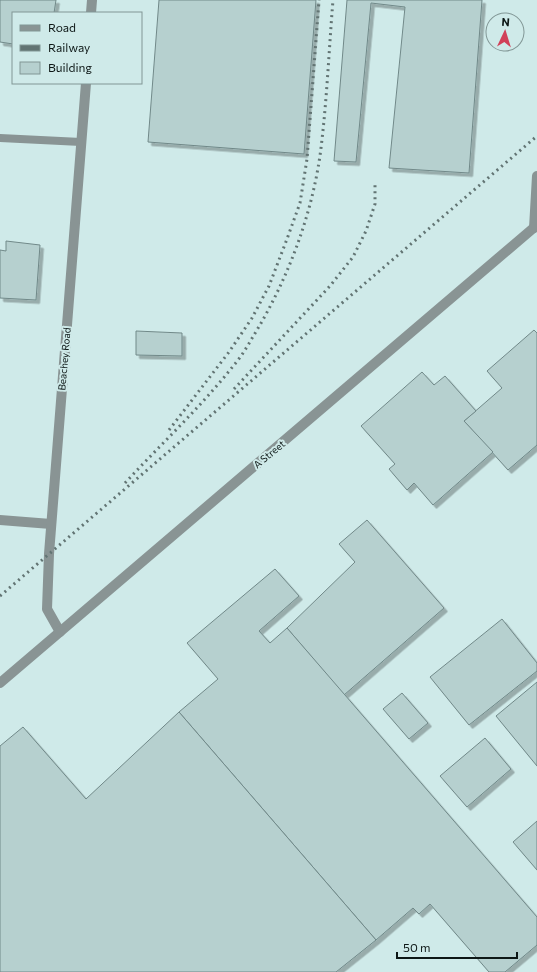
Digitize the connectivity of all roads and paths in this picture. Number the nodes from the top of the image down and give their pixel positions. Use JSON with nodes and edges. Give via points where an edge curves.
{"nodes":[{"id":1,"x":92,"y":0,"type":"edge"},
{"id":2,"x":91,"y":12,"type":"edge"},
{"id":3,"x":86,"y":84,"type":"edge"},
{"id":4,"x":0,"y":138,"type":"edge"},
{"id":5,"x":81,"y":142,"type":"junction"},
{"id":6,"x":537,"y":176,"type":"edge"},
{"id":7,"x":536,"y":226,"type":"edge"},
{"id":8,"x":0,"y":520,"type":"edge"},
{"id":9,"x":51,"y":524,"type":"junction"},
{"id":10,"x":60,"y":632,"type":"junction"},
{"id":11,"x":0,"y":683,"type":"edge"}],
"edges":[{"from":1,"to":2,"type":"street"},
{"from":3,"to":5,"type":"street","name":"Beachey Road"},
{"from":4,"to":5,"type":"lane"},
{"from":5,"to":9,"type":"street","name":"Beachey Road"},
{"from":6,"to":7,"type":"street"},
{"from":7,"to":10,"type":"street","name":"A Street"},
{"from":8,"to":9,"type":"street"},
{"from":9,"to":10,"type":"street","name":"Beachey Road","via":[[47,609]]},
{"from":10,"to":11,"type":"street","name":"A Street"}]}
